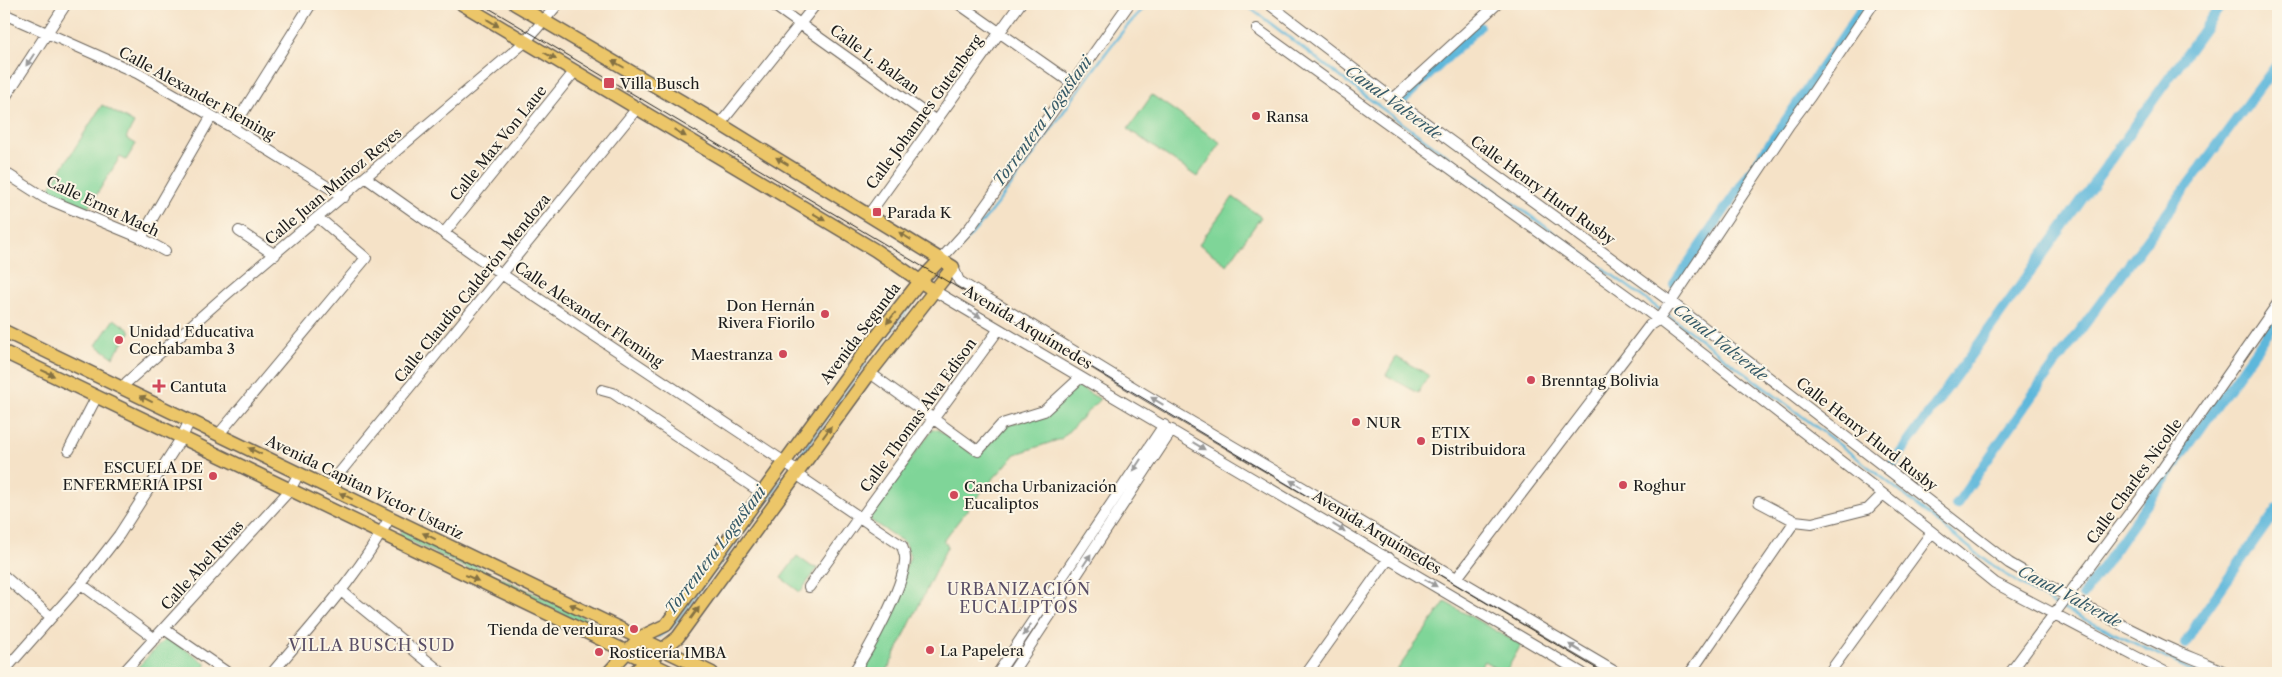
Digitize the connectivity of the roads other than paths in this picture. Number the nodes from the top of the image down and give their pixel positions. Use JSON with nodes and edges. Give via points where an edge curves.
{"nodes":[{"id":1,"x":66,"y":4,"type":"edge"},
{"id":2,"x":311,"y":4,"type":"edge"},
{"id":3,"x":462,"y":4,"type":"edge"},
{"id":4,"x":515,"y":4,"type":"edge"},
{"id":5,"x":558,"y":4,"type":"edge"},
{"id":6,"x":772,"y":4,"type":"edge"},
{"id":7,"x":816,"y":4,"type":"edge"},
{"id":8,"x":959,"y":4,"type":"edge"},
{"id":9,"x":1020,"y":4,"type":"edge"},
{"id":10,"x":1129,"y":4,"type":"edge"},
{"id":11,"x":1269,"y":4,"type":"edge"},
{"id":12,"x":1496,"y":4,"type":"edge"},
{"id":13,"x":1873,"y":4,"type":"edge"},
{"id":14,"x":4,"y":14,"type":"edge"},
{"id":15,"x":544,"y":21,"type":"junction"},
{"id":16,"x":800,"y":24,"type":"junction"},
{"id":17,"x":1257,"y":29,"type":"dead end"},
{"id":18,"x":48,"y":32,"type":"junction"},
{"id":19,"x":1000,"y":33,"type":"junction"},
{"id":20,"x":525,"y":42,"type":"junction"},
{"id":21,"x":575,"y":71,"type":"junction"},
{"id":22,"x":1073,"y":84,"type":"junction"},
{"id":23,"x":1393,"y":98,"type":"junction"},
{"id":24,"x":4,"y":99,"type":"edge"},
{"id":25,"x":638,"y":107,"type":"junction"},
{"id":26,"x":211,"y":117,"type":"junction"},
{"id":27,"x":936,"y":121,"type":"junction"},
{"id":28,"x":720,"y":124,"type":"junction"},
{"id":29,"x":233,"y":128,"type":"junction"},
{"id":30,"x":4,"y":172,"type":"edge"},
{"id":31,"x":366,"y":178,"type":"junction"},
{"id":32,"x":344,"y":197,"type":"junction"},
{"id":33,"x":868,"y":214,"type":"junction"},
{"id":34,"x":319,"y":218,"type":"junction"},
{"id":35,"x":239,"y":231,"type":"dead end"},
{"id":36,"x":444,"y":233,"type":"junction"},
{"id":37,"x":141,"y":238,"type":"junction"},
{"id":38,"x":165,"y":251,"type":"dead end"},
{"id":39,"x":274,"y":255,"type":"junction"},
{"id":40,"x":941,"y":259,"type":"junction"},
{"id":41,"x":953,"y":267,"type":"junction"},
{"id":42,"x":503,"y":275,"type":"junction"},
{"id":43,"x":921,"y":280,"type":"junction"},
{"id":44,"x":933,"y":290,"type":"junction"},
{"id":45,"x":2278,"y":303,"type":"edge"},
{"id":46,"x":1664,"y":311,"type":"junction"},
{"id":47,"x":999,"y":329,"type":"junction"},
{"id":48,"x":4,"y":331,"type":"edge"},
{"id":49,"x":4,"y":352,"type":"edge"},
{"id":50,"x":870,"y":373,"type":"junction"},
{"id":51,"x":1080,"y":378,"type":"junction"},
{"id":52,"x":123,"y":388,"type":"junction"},
{"id":53,"x":602,"y":390,"type":"dead end"},
{"id":54,"x":97,"y":396,"type":"junction"},
{"id":55,"x":190,"y":420,"type":"junction"},
{"id":56,"x":933,"y":420,"type":"junction"},
{"id":57,"x":1168,"y":427,"type":"junction"},
{"id":58,"x":219,"y":434,"type":"junction"},
{"id":59,"x":182,"y":438,"type":"junction"},
{"id":60,"x":69,"y":450,"type":"dead end"},
{"id":61,"x":785,"y":462,"type":"junction"},
{"id":62,"x":299,"y":473,"type":"junction"},
{"id":63,"x":797,"y":473,"type":"junction"},
{"id":64,"x":328,"y":487,"type":"junction"},
{"id":65,"x":290,"y":490,"type":"junction"},
{"id":66,"x":762,"y":493,"type":"junction"},
{"id":67,"x":1883,"y":494,"type":"junction"},
{"id":68,"x":1759,"y":502,"type":"dead end"},
{"id":69,"x":390,"y":517,"type":"junction"},
{"id":70,"x":860,"y":518,"type":"junction"},
{"id":71,"x":1795,"y":521,"type":"junction"},
{"id":72,"x":1932,"y":532,"type":"junction"},
{"id":73,"x":381,"y":534,"type":"junction"},
{"id":74,"x":1389,"y":558,"type":"junction"},
{"id":75,"x":4,"y":576,"type":"edge"},
{"id":76,"x":1457,"y":578,"type":"junction"},
{"id":77,"x":81,"y":584,"type":"junction"},
{"id":78,"x":809,"y":587,"type":"dead end"},
{"id":79,"x":340,"y":590,"type":"junction"},
{"id":80,"x":2067,"y":599,"type":"junction"},
{"id":81,"x":2055,"y":613,"type":"junction"},
{"id":82,"x":51,"y":618,"type":"junction"},
{"id":83,"x":620,"y":628,"type":"junction"},
{"id":84,"x":164,"y":629,"type":"junction"},
{"id":85,"x":640,"y":638,"type":"junction"},
{"id":86,"x":154,"y":639,"type":"junction"},
{"id":87,"x":610,"y":643,"type":"junction"},
{"id":88,"x":663,"y":649,"type":"junction"},
{"id":89,"x":1014,"y":650,"type":"junction"},
{"id":90,"x":628,"y":652,"type":"junction"},
{"id":91,"x":1023,"y":656,"type":"junction"},
{"id":92,"x":684,"y":660,"type":"junction"},
{"id":93,"x":647,"y":662,"type":"junction"},
{"id":94,"x":2150,"y":664,"type":"junction"},
{"id":95,"x":4,"y":671,"type":"edge"},
{"id":96,"x":436,"y":671,"type":"edge"},
{"id":97,"x":123,"y":673,"type":"edge"},
{"id":98,"x":228,"y":673,"type":"edge"},
{"id":99,"x":272,"y":673,"type":"edge"},
{"id":100,"x":608,"y":673,"type":"edge"},
{"id":101,"x":633,"y":673,"type":"edge"},
{"id":102,"x":673,"y":673,"type":"edge"},
{"id":103,"x":712,"y":673,"type":"edge"},
{"id":104,"x":853,"y":673,"type":"edge"},
{"id":105,"x":998,"y":673,"type":"edge"},
{"id":106,"x":1012,"y":673,"type":"edge"},
{"id":107,"x":1307,"y":673,"type":"edge"},
{"id":108,"x":1582,"y":673,"type":"edge"},
{"id":109,"x":1617,"y":673,"type":"edge"},
{"id":110,"x":1690,"y":673,"type":"edge"},
{"id":111,"x":1828,"y":673,"type":"edge"},
{"id":112,"x":2010,"y":673,"type":"edge"},
{"id":113,"x":2162,"y":673,"type":"edge"},
{"id":114,"x":2167,"y":673,"type":"edge"},
{"id":115,"x":2227,"y":673,"type":"edge"}],
"edges":[{"from":1,"to":18,"type":"street"},
{"from":2,"to":29,"type":"street"},
{"from":3,"to":20,"type":"main road","name":"Avenida Arquímedes","one_way":true},
{"from":4,"to":15,"type":"main road","name":"Avenida Arquímedes"},
{"from":5,"to":15,"type":"street","name":"Calle Juan Muñoz Reyes"},
{"from":6,"to":16,"type":"street","name":"Calle L. Balzan"},
{"from":7,"to":16,"type":"street"},
{"from":8,"to":19,"type":"street"},
{"from":9,"to":19,"type":"street","name":"Calle Johannes Gutenberg"},
{"from":10,"to":22,"type":"street","name":"Avenida Segunda"},
{"from":11,"to":23,"type":"street","name":"Calle Henry Hurd Rusby"},
{"from":12,"to":23,"type":"street"},
{"from":13,"to":46,"type":"street"},
{"from":14,"to":18,"type":"street","name":"Calle Alexander Fleming"},
{"from":15,"to":20,"type":"street","name":"Calle Juan Muñoz Reyes"},
{"from":28,"to":15,"type":"main road","name":"Avenida Arquímedes","one_way":true},
{"from":16,"to":27,"type":"street","name":"Calle L. Balzan"},
{"from":16,"to":28,"type":"street"},
{"from":17,"to":46,"type":"street","name":"Calle Henry Hurd Rusby"},
{"from":18,"to":24,"type":"street","one_way":true},
{"from":18,"to":26,"type":"street","name":"Calle Alexander Fleming","via":[[137,73]]},
{"from":19,"to":22,"type":"street"},
{"from":19,"to":27,"type":"street","name":"Calle Johannes Gutenberg"},
{"from":20,"to":21,"type":"main road","name":"Avenida Arquímedes","one_way":true},
{"from":20,"to":31,"type":"street","name":"Calle Juan Muñoz Reyes"},
{"from":21,"to":25,"type":"main road","name":"Avenida Arquímedes"},
{"from":21,"to":36,"type":"street","name":"Calle Max Von Laue"},
{"from":22,"to":40,"type":"street","name":"Avenida Segunda","via":[[971,226]]},
{"from":23,"to":46,"type":"street","name":"Calle Henry Hurd Rusby"},
{"from":25,"to":42,"type":"street","name":"Calle Claudio Calderón Mendoza"},
{"from":25,"to":43,"type":"main road","name":"Avenida Arquímedes","one_way":true},
{"from":26,"to":29,"type":"street","name":"Calle Alexander Fleming"},
{"from":26,"to":37,"type":"street"},
{"from":27,"to":33,"type":"street","name":"Calle Johannes Gutenberg"},
{"from":33,"to":28,"type":"main road","name":"Avenida Arquímedes","one_way":true},
{"from":29,"to":32,"type":"street","name":"Calle Alexander Fleming"},
{"from":30,"to":37,"type":"street","name":"Calle Ernst Mach","via":[[45,198]]},
{"from":31,"to":32,"type":"street","name":"Calle Juan Muñoz Reyes"},
{"from":31,"to":36,"type":"street","name":"Calle Alexander Fleming"},
{"from":32,"to":34,"type":"street","name":"Calle Juan Muñoz Reyes"},
{"from":40,"to":33,"type":"main road","name":"Avenida Arquímedes","one_way":true},
{"from":34,"to":39,"type":"street","name":"Calle Juan Muñoz Reyes"},
{"from":34,"to":58,"type":"street","via":[[366,258]]},
{"from":35,"to":39,"type":"street"},
{"from":36,"to":42,"type":"street","name":"Calle Alexander Fleming"},
{"from":37,"to":38,"type":"street","name":"Calle Ernst Mach"},
{"from":39,"to":52,"type":"street","name":"Calle Juan Muñoz Reyes"},
{"from":40,"to":41,"type":"main road","name":"Avenida Arquímedes"},
{"from":40,"to":43,"type":"main road","name":"Avenida Segunda"},
{"from":41,"to":44,"type":"main road"},
{"from":76,"to":41,"type":"street","name":"Avenida Arquímedes","one_way":true,"via":[[959,281]]},
{"from":42,"to":61,"type":"street","name":"Calle Alexander Fleming"},
{"from":42,"to":64,"type":"street","name":"Calle Claudio Calderón Mendoza"},
{"from":43,"to":44,"type":"main road","name":"Avenida Arquímedes"},
{"from":43,"to":61,"type":"main road","name":"Avenida Segunda","one_way":true},
{"from":44,"to":47,"type":"street","name":"Avenida Arquímedes","one_way":true},
{"from":44,"to":50,"type":"main road"},
{"from":45,"to":80,"type":"street","name":"Calle Charles Nicolle"},
{"from":46,"to":67,"type":"street","name":"Calle Henry Hurd Rusby"},
{"from":46,"to":76,"type":"street","via":[[1638,340]]},
{"from":46,"to":80,"type":"street","name":"Calle Henry Hurd Rusby","via":[[2009,563]]},
{"from":47,"to":51,"type":"street","name":"Avenida Arquímedes"},
{"from":47,"to":56,"type":"street","name":"Calle Thomas Alva Edison"},
{"from":48,"to":52,"type":"main road","name":"Avenida Capitan Víctor Ustariz"},
{"from":49,"to":54,"type":"main road","one_way":true},
{"from":50,"to":56,"type":"street"},
{"from":63,"to":50,"type":"main road","one_way":true},
{"from":51,"to":56,"type":"street","via":[[1044,411],[1002,424],[978,451]]},
{"from":51,"to":57,"type":"street","name":"Avenida Arquímedes"},
{"from":55,"to":52,"type":"main road","name":"Avenida Capitan Víctor Ustariz","one_way":true},
{"from":53,"to":66,"type":"street","via":[[613,393]]},
{"from":54,"to":59,"type":"main road"},
{"from":54,"to":60,"type":"street"},
{"from":55,"to":58,"type":"main road","name":"Avenida Capitan Víctor Ustariz"},
{"from":55,"to":59,"type":"street"},
{"from":56,"to":70,"type":"street","name":"Calle Thomas Alva Edison"},
{"from":57,"to":74,"type":"street","name":"Avenida Arquímedes","one_way":true},
{"from":57,"to":89,"type":"street","one_way":true},
{"from":91,"to":57,"type":"street","one_way":true},
{"from":62,"to":58,"type":"main road","name":"Avenida Capitan Víctor Ustariz","one_way":true},
{"from":59,"to":65,"type":"main road"},
{"from":59,"to":77,"type":"street","via":[[119,535]]},
{"from":61,"to":63,"type":"street","name":"Calle Alexander Fleming"},
{"from":61,"to":66,"type":"main road","name":"Avenida Segunda"},
{"from":62,"to":64,"type":"main road","name":"Avenida Capitan Víctor Ustariz"},
{"from":62,"to":65,"type":"street","name":"Calle Abel Rivas"},
{"from":63,"to":70,"type":"street","name":"Calle Alexander Fleming"},
{"from":88,"to":63,"type":"main road","one_way":true,"via":[[678,637]]},
{"from":69,"to":64,"type":"main road","name":"Avenida Capitan Víctor Ustariz","one_way":true},
{"from":65,"to":73,"type":"main road"},
{"from":65,"to":84,"type":"street","name":"Calle Abel Rivas"},
{"from":66,"to":85,"type":"main road","name":"Avenida Segunda","via":[[666,625]]},
{"from":67,"to":71,"type":"street","via":[[1868,509],[1812,523]]},
{"from":67,"to":72,"type":"street","name":"Calle Henry Hurd Rusby"},
{"from":68,"to":71,"type":"street"},
{"from":69,"to":73,"type":"street"},
{"from":83,"to":69,"type":"main road","name":"Avenida Capitan Víctor Ustariz","one_way":true},
{"from":70,"to":78,"type":"street","name":"Calle Thomas Alva Edison"},
{"from":70,"to":104,"type":"street","name":"Calle Alexander Fleming","via":[[902,546],[904,554],[893,599]]},
{"from":71,"to":110,"type":"street"},
{"from":72,"to":81,"type":"street","name":"Calle Henry Hurd Rusby","via":[[1995,583]]},
{"from":72,"to":111,"type":"street"},
{"from":73,"to":79,"type":"street"},
{"from":73,"to":87,"type":"main road","one_way":true},
{"from":74,"to":107,"type":"street"},
{"from":74,"to":108,"type":"street","name":"Avenida Arquímedes","one_way":true},
{"from":75,"to":82,"type":"street"},
{"from":109,"to":76,"type":"street","name":"Avenida Arquímedes","one_way":true},
{"from":77,"to":82,"type":"street"},
{"from":77,"to":86,"type":"street"},
{"from":79,"to":96,"type":"street"},
{"from":79,"to":99,"type":"street"},
{"from":80,"to":81,"type":"street","name":"Calle Charles Nicolle"},
{"from":80,"to":115,"type":"street","name":"Calle Henry Hurd Rusby"},
{"from":81,"to":94,"type":"street","name":"Calle Henry Hurd Rusby"},
{"from":81,"to":112,"type":"street","name":"Calle Charles Nicolle"},
{"from":82,"to":95,"type":"street"},
{"from":83,"to":85,"type":"main road","name":"Avenida Capitan Víctor Ustariz"},
{"from":83,"to":87,"type":"main road","via":[[621,634]]},
{"from":84,"to":86,"type":"street","name":"Calle Abel Rivas"},
{"from":84,"to":98,"type":"street"},
{"from":85,"to":88,"type":"main road","name":"Avenida Capitan Víctor Ustariz"},
{"from":85,"to":90,"type":"main road","name":"Avenida Segunda"},
{"from":86,"to":97,"type":"street","name":"Calle Abel Rivas"},
{"from":87,"to":90,"type":"main road"},
{"from":88,"to":92,"type":"main road","name":"Avenida Capitan Víctor Ustariz"},
{"from":88,"to":93,"type":"main road"},
{"from":89,"to":91,"type":"street"},
{"from":89,"to":105,"type":"street"},
{"from":90,"to":93,"type":"main road"},
{"from":90,"to":100,"type":"main road","name":"Avenida Segunda"},
{"from":91,"to":106,"type":"street"},
{"from":92,"to":102,"type":"main road","via":[[673,663]]},
{"from":92,"to":103,"type":"main road","name":"Avenida Capitan Víctor Ustariz"},
{"from":93,"to":101,"type":"main road"},
{"from":93,"to":102,"type":"main road"},
{"from":94,"to":113,"type":"street","name":"Calle Henry Hurd Rusby"},
{"from":94,"to":114,"type":"street","name":"Calle Henry Hurd Rusby"}]}
